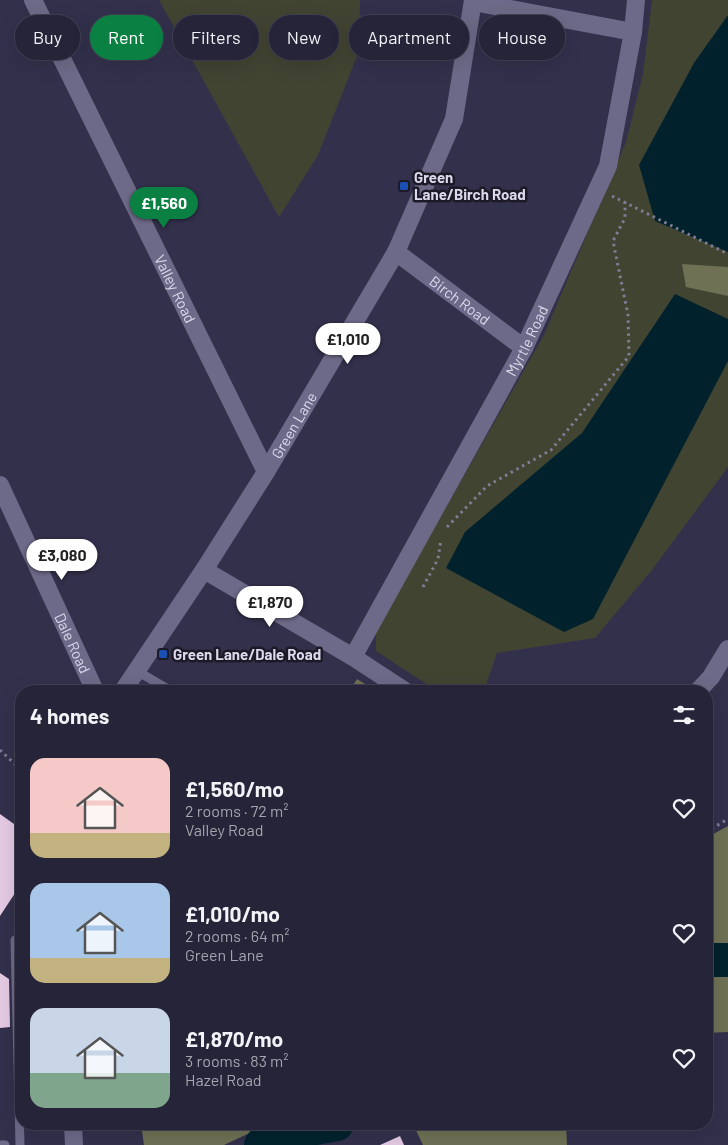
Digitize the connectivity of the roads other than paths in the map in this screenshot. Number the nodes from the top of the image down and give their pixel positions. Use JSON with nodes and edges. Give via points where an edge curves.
{"nodes":[{"id":1,"x":32,"y":0,"type":"edge"},
{"id":2,"x":636,"y":0,"type":"edge"},
{"id":3,"x":473,"y":1,"type":"edge"},
{"id":4,"x":633,"y":32,"type":"junction"},
{"id":5,"x":396,"y":252,"type":"junction"},
{"id":6,"x":524,"y":348,"type":"junction"},
{"id":7,"x":266,"y":472,"type":"junction"},
{"id":8,"x":0,"y":485,"type":"edge"},
{"id":9,"x":204,"y":570,"type":"junction"},
{"id":10,"x":728,"y":649,"type":"edge"},
{"id":11,"x":353,"y":657,"type":"junction"},
{"id":12,"x":136,"y":671,"type":"junction"},
{"id":13,"x":92,"y":685,"type":"edge"},
{"id":14,"x":128,"y":685,"type":"edge"},
{"id":15,"x":160,"y":685,"type":"edge"},
{"id":16,"x":396,"y":685,"type":"edge"},
{"id":17,"x":704,"y":685,"type":"edge"},
{"id":18,"x":20,"y":1130,"type":"edge"},
{"id":19,"x":73,"y":1130,"type":"edge"},
{"id":20,"x":0,"y":1145,"type":"edge"},
{"id":21,"x":5,"y":1145,"type":"edge"},
{"id":22,"x":20,"y":1145,"type":"edge"},
{"id":23,"x":74,"y":1145,"type":"edge"}],
"edges":[{"from":1,"to":7,"type":"street","name":"Valley Road"},
{"from":2,"to":4,"type":"street","name":"Myrtle Road"},
{"from":3,"to":4,"type":"street"},
{"from":3,"to":5,"type":"street","name":"Green Lane","via":[[454,119]]},
{"from":4,"to":6,"type":"street","name":"Myrtle Road","via":[[608,166]]},
{"from":5,"to":6,"type":"street","name":"Birch Road"},
{"from":5,"to":7,"type":"street","name":"Green Lane"},
{"from":6,"to":11,"type":"street","name":"Myrtle Road"},
{"from":7,"to":9,"type":"street","name":"Green Lane"},
{"from":8,"to":13,"type":"street","name":"Dale Road"},
{"from":9,"to":11,"type":"street"},
{"from":9,"to":12,"type":"street","name":"Green Lane"},
{"from":10,"to":17,"type":"street"},
{"from":11,"to":16,"type":"street"},
{"from":12,"to":14,"type":"street","name":"Green Lane"},
{"from":12,"to":15,"type":"lane"},
{"from":18,"to":22,"type":"lane"},
{"from":19,"to":23,"type":"street"},
{"from":20,"to":21,"type":"lane"}]}
